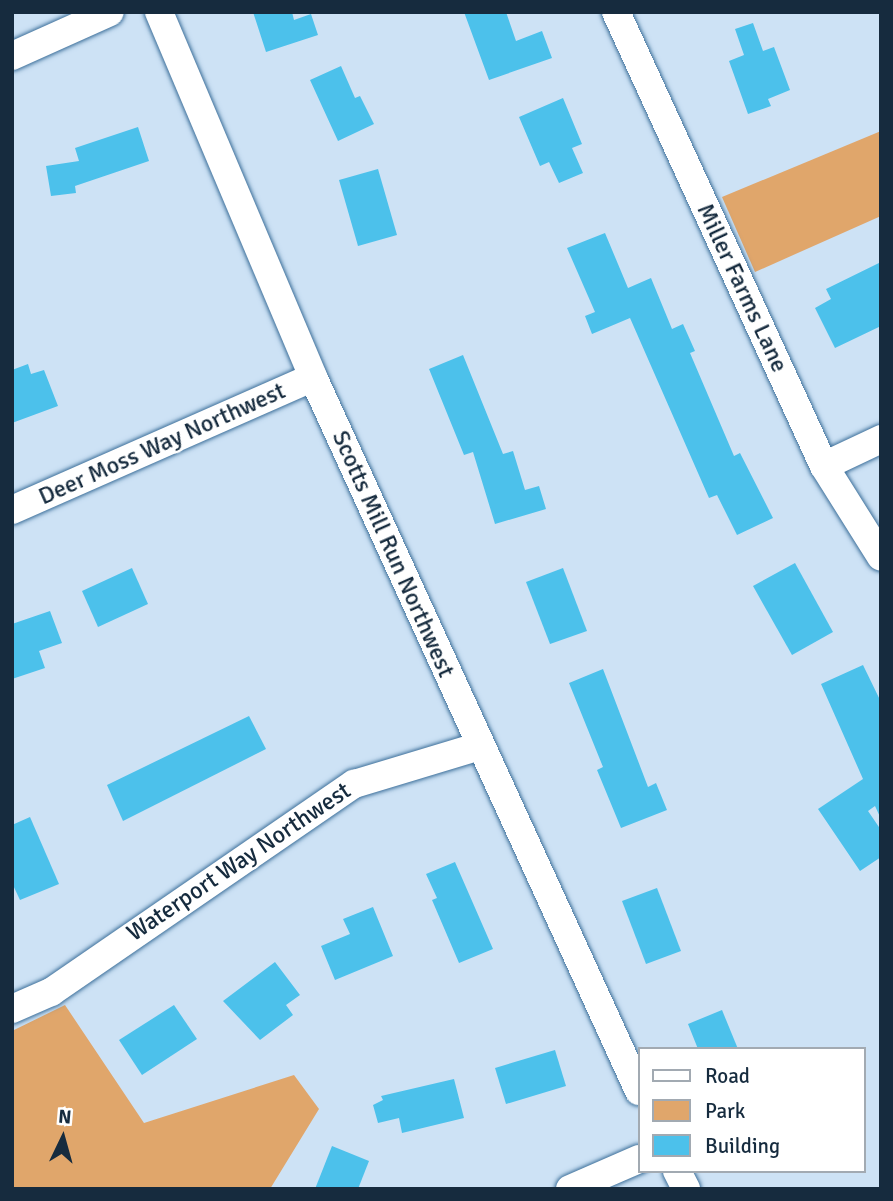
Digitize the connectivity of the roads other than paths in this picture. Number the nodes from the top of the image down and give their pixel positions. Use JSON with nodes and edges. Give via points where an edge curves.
{"nodes":[{"id":1,"x":110,"y":12,"type":"edge"},
{"id":2,"x":159,"y":12,"type":"edge"},
{"id":3,"x":616,"y":12,"type":"edge"},
{"id":4,"x":12,"y":56,"type":"edge"},
{"id":5,"x":313,"y":377,"type":"junction"},
{"id":6,"x":881,"y":439,"type":"edge"},
{"id":7,"x":824,"y":466,"type":"junction"},
{"id":8,"x":12,"y":510,"type":"edge"},
{"id":9,"x":881,"y":557,"type":"edge"},
{"id":10,"x":480,"y":746,"type":"junction"},
{"id":11,"x":12,"y":1009,"type":"edge"},
{"id":12,"x":638,"y":1089,"type":"edge"},
{"id":13,"x":638,"y":1159,"type":"edge"},
{"id":14,"x":678,"y":1173,"type":"edge"},
{"id":15,"x":570,"y":1189,"type":"edge"},
{"id":16,"x":686,"y":1189,"type":"edge"}],
"edges":[{"from":1,"to":4,"type":"street"},
{"from":2,"to":5,"type":"street","name":"Scotts Mill Run Northwest"},
{"from":3,"to":7,"type":"street","name":"Miller Farms Lane"},
{"from":5,"to":8,"type":"street","name":"Deer Moss Way Northwest"},
{"from":5,"to":10,"type":"street","name":"Scotts Mill Run Northwest"},
{"from":6,"to":7,"type":"street"},
{"from":7,"to":9,"type":"street","name":"Miller Farms Lane"},
{"from":10,"to":11,"type":"street","name":"Waterport Way Northwest","via":[[354,783],[51,992]]},
{"from":10,"to":12,"type":"street","name":"Scotts Mill Run Northwest"},
{"from":13,"to":15,"type":"street"},
{"from":14,"to":16,"type":"street"}]}
